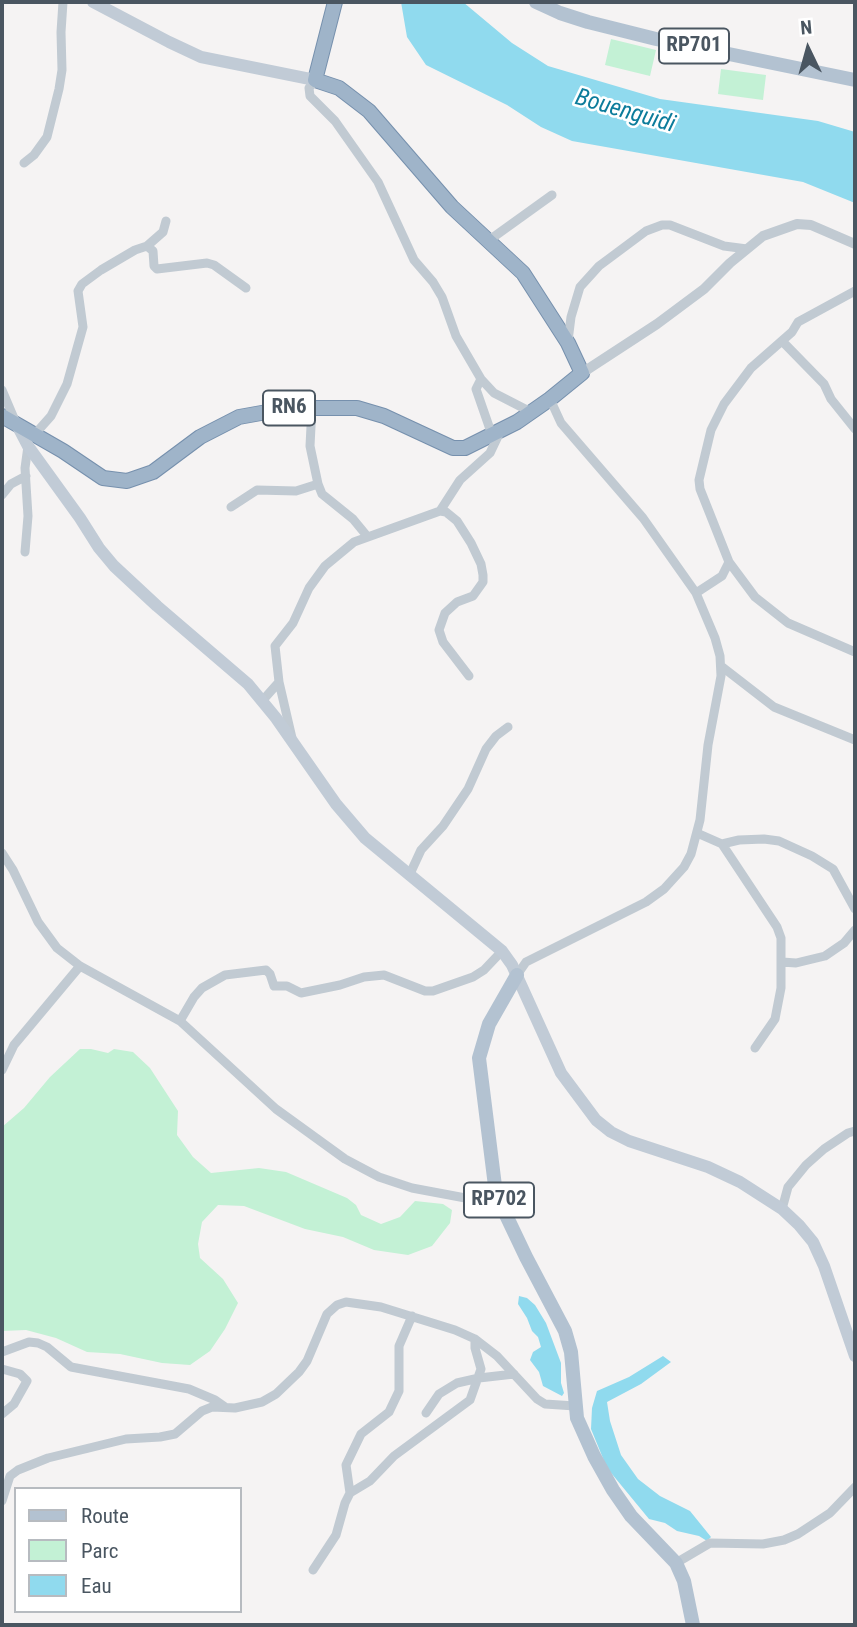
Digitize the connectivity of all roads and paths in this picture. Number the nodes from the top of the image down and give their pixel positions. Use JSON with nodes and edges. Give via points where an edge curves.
{"nodes":[{"id":1,"x":63,"y":2,"type":"edge"},
{"id":2,"x":93,"y":2,"type":"edge"},
{"id":3,"x":335,"y":2,"type":"edge"},
{"id":4,"x":536,"y":2,"type":"edge"},
{"id":5,"x":316,"y":80,"type":"junction"},
{"id":6,"x":855,"y":80,"type":"edge"},
{"id":7,"x":24,"y":163,"type":"dead end"},
{"id":8,"x":552,"y":194,"type":"dead end"},
{"id":9,"x":166,"y":221,"type":"dead end"},
{"id":10,"x":488,"y":241,"type":"junction"},
{"id":11,"x":855,"y":244,"type":"edge"},
{"id":12,"x":148,"y":246,"type":"junction"},
{"id":13,"x":747,"y":249,"type":"junction"},
{"id":14,"x":246,"y":288,"type":"dead end"},
{"id":15,"x":855,"y":291,"type":"edge"},
{"id":16,"x":782,"y":341,"type":"junction"},
{"id":17,"x":568,"y":343,"type":"junction"},
{"id":18,"x":582,"y":373,"type":"junction"},
{"id":19,"x":481,"y":379,"type":"junction"},
{"id":20,"x":2,"y":390,"type":"edge"},
{"id":21,"x":550,"y":399,"type":"junction"},
{"id":22,"x":312,"y":407,"type":"junction"},
{"id":23,"x":531,"y":412,"type":"junction"},
{"id":24,"x":2,"y":416,"type":"edge"},
{"id":25,"x":16,"y":423,"type":"junction"},
{"id":26,"x":855,"y":429,"type":"edge"},
{"id":27,"x":496,"y":434,"type":"junction"},
{"id":28,"x":31,"y":440,"type":"junction"},
{"id":29,"x":26,"y":476,"type":"junction"},
{"id":30,"x":318,"y":484,"type":"junction"},
{"id":31,"x":2,"y":495,"type":"edge"},
{"id":32,"x":230,"y":506,"type":"dead end"},
{"id":33,"x":440,"y":510,"type":"junction"},
{"id":34,"x":367,"y":536,"type":"junction"},
{"id":35,"x":25,"y":552,"type":"dead end"},
{"id":36,"x":729,"y":562,"type":"junction"},
{"id":37,"x":737,"y":573,"type":"junction"},
{"id":38,"x":722,"y":576,"type":"junction"},
{"id":39,"x":696,"y":593,"type":"junction"},
{"id":40,"x":855,"y":652,"type":"edge"},
{"id":41,"x":721,"y":666,"type":"junction"},
{"id":42,"x":469,"y":676,"type":"dead end"},
{"id":43,"x":279,"y":682,"type":"junction"},
{"id":44,"x":263,"y":700,"type":"junction"},
{"id":45,"x":508,"y":727,"type":"dead end"},
{"id":46,"x":855,"y":740,"type":"edge"},
{"id":47,"x":293,"y":742,"type":"junction"},
{"id":48,"x":697,"y":833,"type":"junction"},
{"id":49,"x":722,"y":844,"type":"junction"},
{"id":50,"x":2,"y":853,"type":"edge"},
{"id":51,"x":410,"y":876,"type":"junction"},
{"id":52,"x":855,"y":909,"type":"edge"},
{"id":53,"x":855,"y":930,"type":"edge"},
{"id":54,"x":502,"y":951,"type":"junction"},
{"id":55,"x":782,"y":962,"type":"junction"},
{"id":56,"x":80,"y":966,"type":"junction"},
{"id":57,"x":517,"y":975,"type":"junction"},
{"id":58,"x":180,"y":1021,"type":"junction"},
{"id":59,"x":755,"y":1048,"type":"dead end"},
{"id":60,"x":2,"y":1070,"type":"edge"},
{"id":61,"x":855,"y":1131,"type":"edge"},
{"id":62,"x":496,"y":1194,"type":"junction"},
{"id":63,"x":782,"y":1209,"type":"junction"},
{"id":64,"x":412,"y":1316,"type":"junction"},
{"id":65,"x":475,"y":1339,"type":"junction"},
{"id":66,"x":2,"y":1352,"type":"edge"},
{"id":67,"x":855,"y":1356,"type":"edge"},
{"id":68,"x":2,"y":1369,"type":"edge"},
{"id":69,"x":514,"y":1374,"type":"junction"},
{"id":70,"x":479,"y":1378,"type":"junction"},
{"id":71,"x":575,"y":1406,"type":"junction"},
{"id":72,"x":226,"y":1407,"type":"junction"},
{"id":73,"x":426,"y":1413,"type":"dead end"},
{"id":74,"x":2,"y":1414,"type":"edge"},
{"id":75,"x":855,"y":1487,"type":"edge"},
{"id":76,"x":350,"y":1493,"type":"junction"},
{"id":77,"x":2,"y":1501,"type":"edge"},
{"id":78,"x":676,"y":1563,"type":"junction"},
{"id":79,"x":313,"y":1570,"type":"dead end"},
{"id":80,"x":693,"y":1625,"type":"edge"}],
"edges":[{"from":1,"to":7,"type":"street","via":[[59,89],[47,137]]},
{"from":2,"to":5,"type":"main road","via":[[201,57]]},
{"from":3,"to":5,"type":"highway"},
{"from":4,"to":6,"type":"main road","number":"RP701","via":[[588,22],[656,39]]},
{"from":5,"to":10,"type":"highway","via":[[339,89],[369,111],[452,208]]},
{"from":5,"to":19,"type":"street","via":[[309,88],[310,96],[335,121],[378,182],[414,260],[442,297],[456,336]]},
{"from":8,"to":10,"type":"street"},
{"from":9,"to":12,"type":"street","via":[[163,232]]},
{"from":10,"to":17,"type":"highway","via":[[528,280]]},
{"from":11,"to":13,"type":"street","via":[[811,225],[797,224],[763,236]]},
{"from":12,"to":14,"type":"street","via":[[157,269],[207,263]]},
{"from":12,"to":28,"type":"street","via":[[82,284],[78,291],[83,327],[67,384],[51,416]]},
{"from":13,"to":17,"type":"street","via":[[724,246],[670,225],[646,231],[599,266],[580,288]]},
{"from":13,"to":18,"type":"street","via":[[704,289]]},
{"from":15,"to":16,"type":"street","via":[[802,320]]},
{"from":16,"to":26,"type":"street","via":[[824,384]]},
{"from":16,"to":36,"type":"street","via":[[758,359],[724,404],[701,467],[700,489]]},
{"from":17,"to":18,"type":"highway"},
{"from":18,"to":21,"type":"highway","number":"RN6"},
{"from":19,"to":23,"type":"street","via":[[494,393]]},
{"from":19,"to":27,"type":"street","via":[[476,389]]},
{"from":20,"to":25,"type":"street"},
{"from":21,"to":23,"type":"highway","number":"RN6"},
{"from":21,"to":39,"type":"street","via":[[561,423],[643,518]]},
{"from":22,"to":27,"type":"highway","number":"RN6","via":[[357,408],[457,449]]},
{"from":22,"to":28,"type":"highway","number":"RN6","via":[[239,417],[200,437],[153,472],[127,481],[103,478]]},
{"from":22,"to":30,"type":"street","via":[[310,446]]},
{"from":23,"to":27,"type":"highway","number":"RN6"},
{"from":24,"to":25,"type":"highway","number":"RN6"},
{"from":25,"to":28,"type":"highway","number":"RN6"},
{"from":27,"to":33,"type":"street","via":[[491,453],[460,480]]},
{"from":28,"to":29,"type":"street"},
{"from":28,"to":44,"type":"main road","via":[[114,566]]},
{"from":29,"to":31,"type":"street"},
{"from":29,"to":35,"type":"street"},
{"from":30,"to":32,"type":"street","via":[[296,491],[257,490]]},
{"from":30,"to":34,"type":"street","via":[[322,494],[354,519]]},
{"from":33,"to":34,"type":"street"},
{"from":33,"to":42,"type":"street","via":[[457,521],[483,575],[473,596],[445,613],[439,630]]},
{"from":34,"to":43,"type":"street","via":[[325,566],[309,588],[293,623],[275,646]]},
{"from":36,"to":37,"type":"street"},
{"from":36,"to":38,"type":"street"},
{"from":37,"to":38,"type":"street"},
{"from":37,"to":40,"type":"street","via":[[754,597],[788,623]]},
{"from":38,"to":39,"type":"street"},
{"from":39,"to":41,"type":"street"},
{"from":41,"to":46,"type":"street","via":[[774,708]]},
{"from":41,"to":48,"type":"street"},
{"from":43,"to":44,"type":"street"},
{"from":43,"to":47,"type":"street"},
{"from":44,"to":47,"type":"main road"},
{"from":45,"to":51,"type":"street","via":[[491,741],[468,789],[421,850]]},
{"from":47,"to":51,"type":"main road","via":[[352,824]]},
{"from":48,"to":49,"type":"street"},
{"from":48,"to":57,"type":"street","via":[[684,867],[664,890],[526,961]]},
{"from":49,"to":52,"type":"street","via":[[765,839],[812,856],[833,869]]},
{"from":49,"to":55,"type":"street","via":[[777,927]]},
{"from":50,"to":56,"type":"street","via":[[47,936]]},
{"from":51,"to":54,"type":"main road"},
{"from":53,"to":55,"type":"street","via":[[825,957]]},
{"from":54,"to":57,"type":"main road"},
{"from":54,"to":58,"type":"street","via":[[484,971],[433,991],[384,975],[301,993],[288,986],[274,986],[266,970],[225,975],[202,988]]},
{"from":55,"to":59,"type":"street","via":[[775,1019]]},
{"from":56,"to":58,"type":"street"},
{"from":56,"to":60,"type":"street","via":[[15,1045]]},
{"from":57,"to":62,"type":"main road","number":"RP702","via":[[489,1024],[479,1058]]},
{"from":57,"to":63,"type":"main road","via":[[561,1073],[597,1120],[629,1141],[740,1182]]},
{"from":58,"to":62,"type":"street","via":[[276,1109],[356,1166],[412,1188],[476,1200]]},
{"from":61,"to":63,"type":"street","via":[[806,1165],[788,1187]]},
{"from":62,"to":71,"type":"main road","number":"RP702","via":[[565,1331]]},
{"from":63,"to":67,"type":"main road","via":[[813,1242]]},
{"from":64,"to":65,"type":"street"},
{"from":64,"to":72,"type":"street","via":[[358,1303],[337,1305],[327,1314],[307,1361],[289,1383],[262,1402]]},
{"from":64,"to":76,"type":"street","via":[[399,1346],[399,1391],[389,1412],[361,1434],[346,1465]]},
{"from":65,"to":69,"type":"street"},
{"from":65,"to":70,"type":"street"},
{"from":66,"to":72,"type":"street","via":[[38,1343],[71,1367],[190,1389]]},
{"from":68,"to":74,"type":"street","via":[[27,1381],[14,1404]]},
{"from":69,"to":70,"type":"street"},
{"from":69,"to":71,"type":"street","via":[[545,1404]]},
{"from":70,"to":73,"type":"street","via":[[448,1388]]},
{"from":70,"to":76,"type":"street","via":[[470,1400]]},
{"from":71,"to":78,"type":"main road","number":"RP702","via":[[613,1490]]},
{"from":72,"to":77,"type":"street","via":[[202,1411],[175,1434],[126,1439],[18,1470],[10,1476]]},
{"from":75,"to":78,"type":"street","via":[[830,1513],[784,1540],[710,1543]]},
{"from":76,"to":79,"type":"street","via":[[336,1535]]},
{"from":78,"to":80,"type":"main road","number":"RP702"}]}
